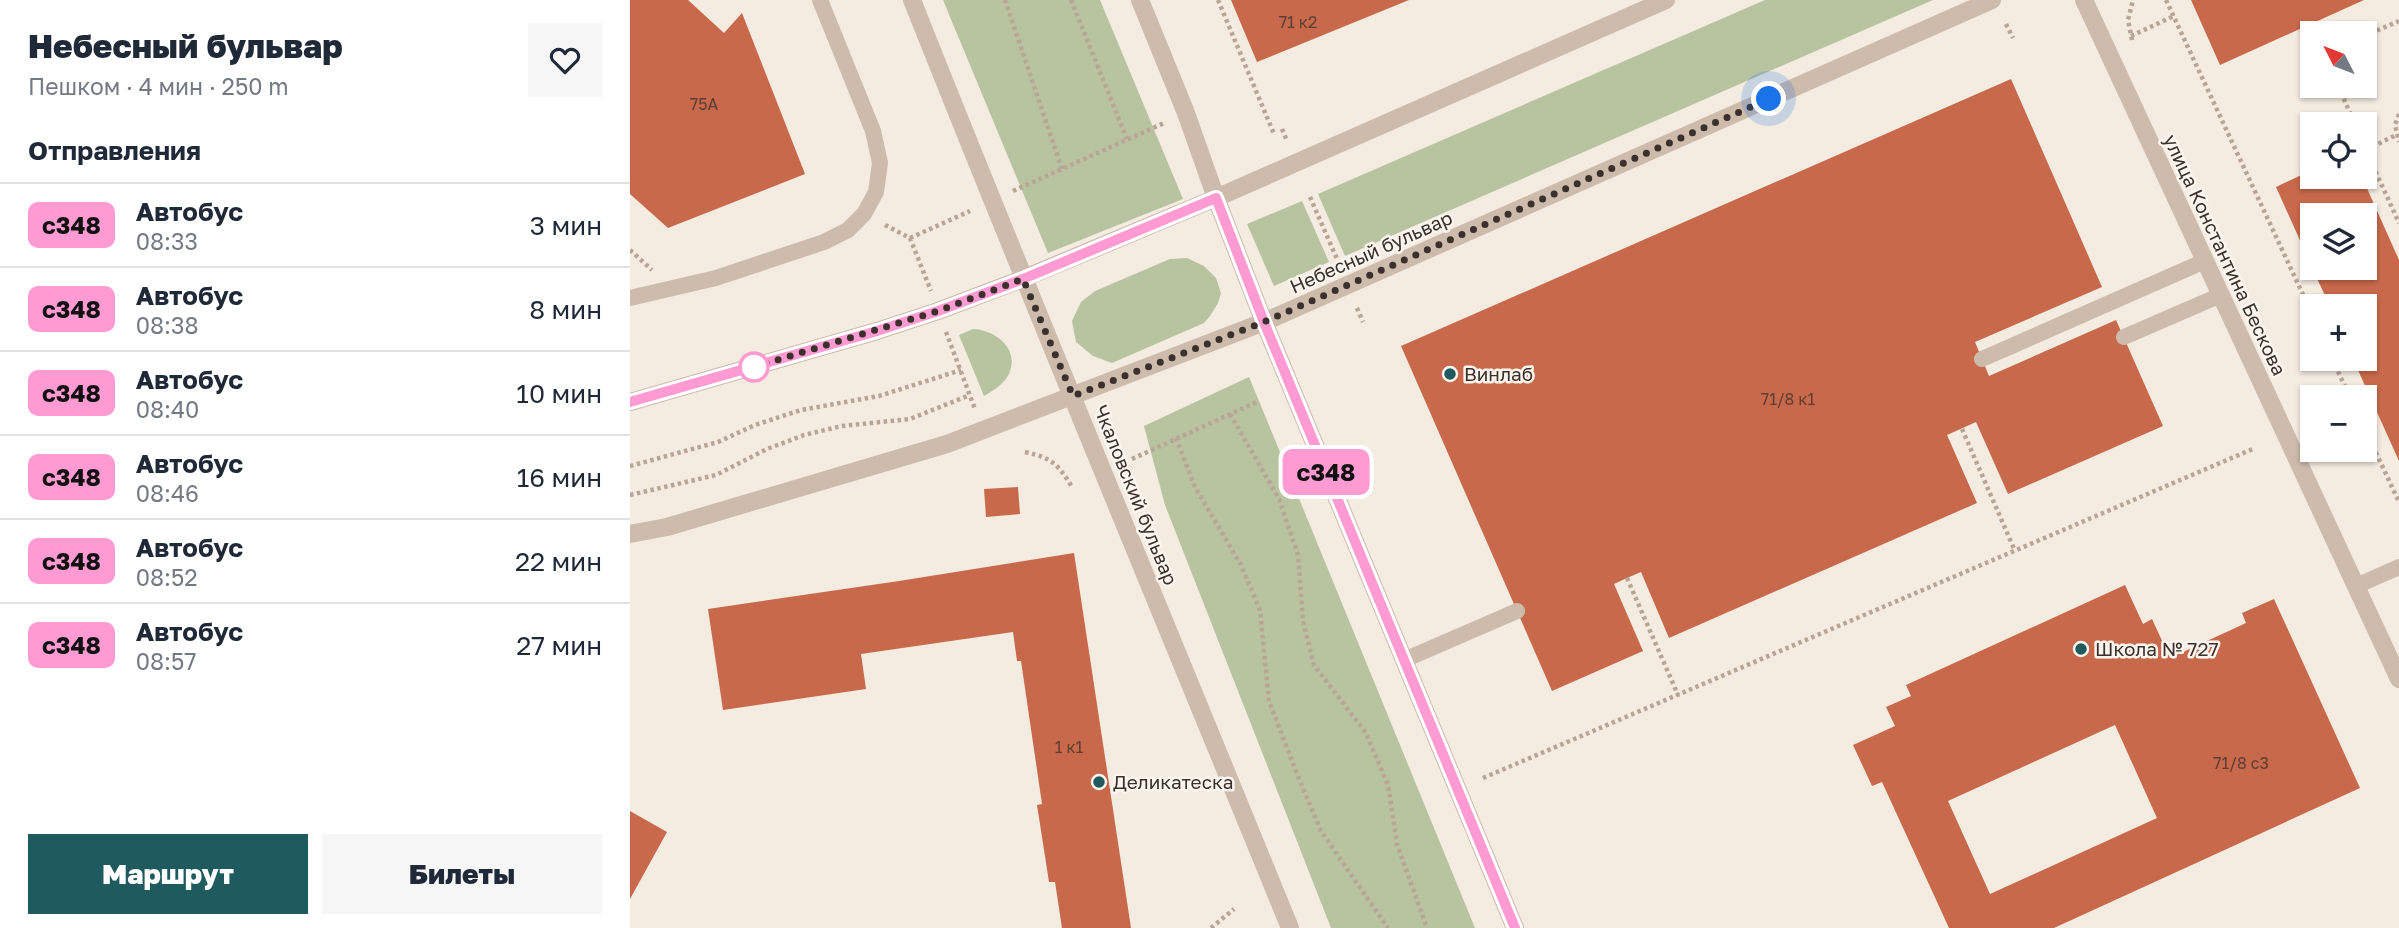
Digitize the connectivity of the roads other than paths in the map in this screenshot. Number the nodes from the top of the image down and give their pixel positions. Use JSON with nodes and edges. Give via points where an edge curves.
{"nodes":[{"id":1,"x":820,"y":0,"type":"edge"},
{"id":2,"x":912,"y":0,"type":"edge"},
{"id":3,"x":1140,"y":0,"type":"edge"},
{"id":4,"x":1666,"y":0,"type":"edge"},
{"id":5,"x":1992,"y":0,"type":"edge"},
{"id":6,"x":2084,"y":0,"type":"edge"},
{"id":7,"x":1216,"y":198,"type":"junction"},
{"id":8,"x":2205,"y":261,"type":"junction"},
{"id":9,"x":1023,"y":279,"type":"junction"},
{"id":10,"x":2221,"y":295,"type":"junction"},
{"id":11,"x":630,"y":299,"type":"edge"},
{"id":12,"x":1264,"y":322,"type":"junction"},
{"id":13,"x":2124,"y":337,"type":"dead end"},
{"id":14,"x":1982,"y":359,"type":"dead end"},
{"id":15,"x":1073,"y":396,"type":"junction"},
{"id":16,"x":630,"y":402,"type":"edge"},
{"id":17,"x":630,"y":534,"type":"edge"},
{"id":18,"x":2399,"y":567,"type":"edge"},
{"id":19,"x":2356,"y":586,"type":"junction"},
{"id":20,"x":1517,"y":611,"type":"dead end"},
{"id":21,"x":1404,"y":660,"type":"junction"},
{"id":22,"x":2399,"y":679,"type":"edge"},
{"id":23,"x":1290,"y":928,"type":"edge"},
{"id":24,"x":1514,"y":928,"type":"edge"}],
"edges":[{"from":1,"to":11,"type":"lane","via":[[873,131],[880,163],[876,192],[864,214],[848,230],[824,242],[716,278]]},
{"from":2,"to":9,"type":"street","name":"Чкаловский бульвар"},
{"from":3,"to":7,"type":"street"},
{"from":4,"to":7,"type":"street"},
{"from":5,"to":12,"type":"street","name":"Небесный бульвар"},
{"from":6,"to":8,"type":"street","name":"улица Константина Бескова"},
{"from":7,"to":9,"type":"street"},
{"from":7,"to":12,"type":"street"},
{"from":8,"to":10,"type":"street","name":"улица Константина Бескова"},
{"from":8,"to":14,"type":"lane"},
{"from":9,"to":15,"type":"street","name":"Чкаловский бульвар"},
{"from":9,"to":16,"type":"street","via":[[877,331]]},
{"from":10,"to":13,"type":"lane"},
{"from":10,"to":19,"type":"street","name":"улица Константина Бескова"},
{"from":12,"to":15,"type":"street","name":"Небесный бульвар"},
{"from":12,"to":21,"type":"street"},
{"from":15,"to":17,"type":"street","name":"Небесный бульвар","via":[[947,444]]},
{"from":15,"to":23,"type":"street","name":"Чкаловский бульвар"},
{"from":18,"to":19,"type":"lane"},
{"from":19,"to":22,"type":"street","name":"улица Константина Бескова"},
{"from":20,"to":21,"type":"lane"},
{"from":21,"to":24,"type":"street"}]}
